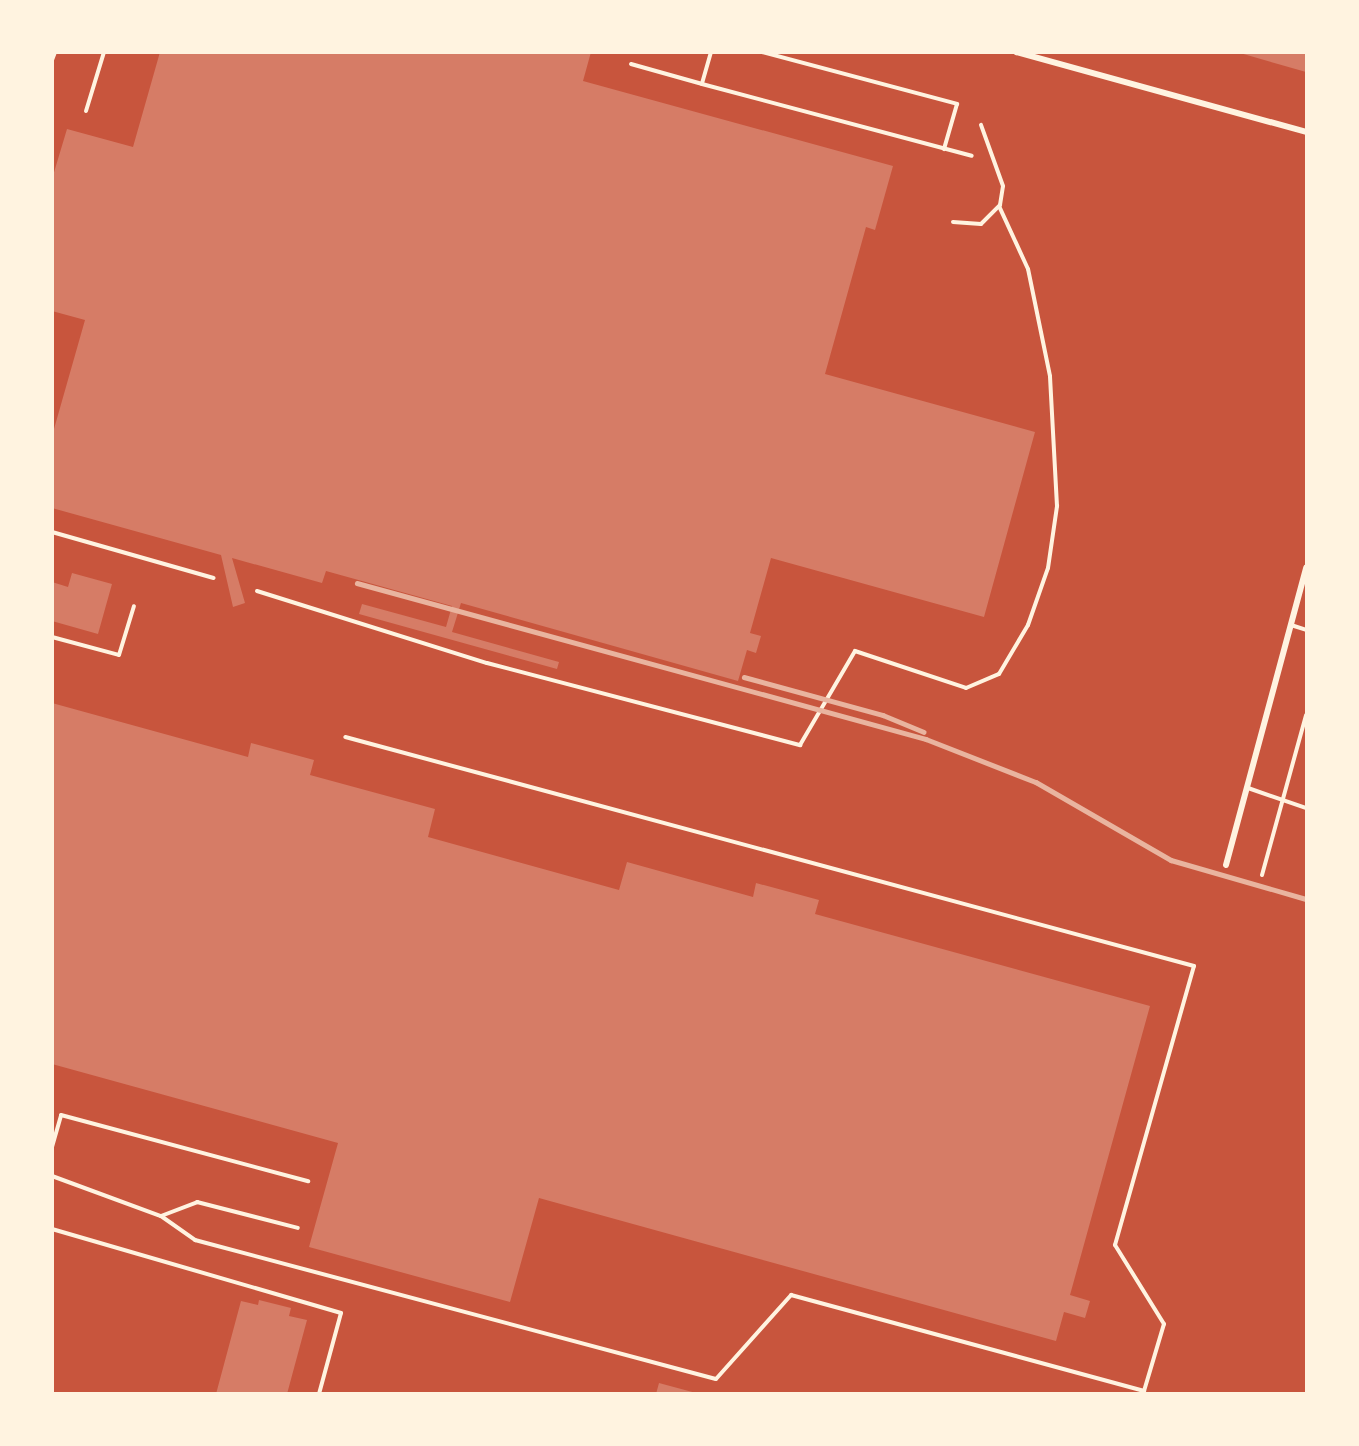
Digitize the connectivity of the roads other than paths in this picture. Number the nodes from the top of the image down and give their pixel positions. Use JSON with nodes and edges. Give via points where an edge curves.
{"nodes":[{"id":1,"x":55,"y":52,"type":"edge"},
{"id":2,"x":104,"y":52,"type":"edge"},
{"id":3,"x":711,"y":52,"type":"edge"},
{"id":4,"x":762,"y":52,"type":"edge"},
{"id":5,"x":1016,"y":52,"type":"edge"},
{"id":6,"x":52,"y":60,"type":"edge"},
{"id":7,"x":631,"y":64,"type":"dead end"},
{"id":8,"x":702,"y":84,"type":"junction"},
{"id":9,"x":87,"y":111,"type":"dead end"},
{"id":10,"x":981,"y":125,"type":"dead end"},
{"id":11,"x":1306,"y":132,"type":"edge"},
{"id":12,"x":944,"y":149,"type":"junction"},
{"id":13,"x":972,"y":156,"type":"dead end"},
{"id":14,"x":999,"y":206,"type":"junction"},
{"id":15,"x":953,"y":222,"type":"dead end"},
{"id":16,"x":52,"y":532,"type":"edge"},
{"id":17,"x":1306,"y":568,"type":"edge"},
{"id":18,"x":214,"y":578,"type":"dead end"},
{"id":19,"x":257,"y":591,"type":"dead end"},
{"id":20,"x":134,"y":606,"type":"dead end"},
{"id":21,"x":1291,"y":625,"type":"junction"},
{"id":22,"x":1306,"y":630,"type":"edge"},
{"id":23,"x":52,"y":637,"type":"edge"},
{"id":24,"x":1306,"y":715,"type":"edge"},
{"id":25,"x":345,"y":737,"type":"dead end"},
{"id":26,"x":1247,"y":788,"type":"junction"},
{"id":27,"x":1284,"y":798,"type":"junction"},
{"id":28,"x":1306,"y":808,"type":"edge"},
{"id":29,"x":1226,"y":865,"type":"dead end"},
{"id":30,"x":1262,"y":875,"type":"dead end"},
{"id":31,"x":52,"y":1147,"type":"edge"},
{"id":32,"x":52,"y":1176,"type":"edge"},
{"id":33,"x":308,"y":1181,"type":"dead end"},
{"id":34,"x":161,"y":1216,"type":"junction"},
{"id":35,"x":297,"y":1228,"type":"dead end"},
{"id":36,"x":52,"y":1229,"type":"edge"},
{"id":37,"x":319,"y":1394,"type":"edge"}],
"edges":[{"from":1,"to":6,"type":"lane"},
{"from":2,"to":9,"type":"lane"},
{"from":3,"to":8,"type":"lane"},
{"from":4,"to":12,"type":"lane","via":[[957,104]]},
{"from":5,"to":11,"type":"street"},
{"from":7,"to":8,"type":"lane"},
{"from":8,"to":12,"type":"lane"},
{"from":10,"to":14,"type":"lane","via":[[1003,186]]},
{"from":12,"to":13,"type":"lane"},
{"from":14,"to":15,"type":"lane","via":[[981,224]]},
{"from":14,"to":19,"type":"lane","via":[[1029,269],[1050,376],[1057,506],[1048,568],[1028,625],[999,674],[966,688],[855,651],[800,745],[488,663]]},
{"from":16,"to":18,"type":"lane"},
{"from":17,"to":21,"type":"street"},
{"from":20,"to":23,"type":"lane","via":[[119,655]]},
{"from":21,"to":22,"type":"lane"},
{"from":21,"to":26,"type":"street"},
{"from":24,"to":27,"type":"lane"},
{"from":25,"to":34,"type":"lane","via":[[1194,966],[1115,1245],[1164,1324],[1144,1391],[791,1295],[716,1379],[195,1240]]},
{"from":26,"to":27,"type":"lane"},
{"from":26,"to":29,"type":"street"},
{"from":27,"to":28,"type":"lane"},
{"from":27,"to":30,"type":"lane"},
{"from":31,"to":33,"type":"lane","via":[[61,1115]]},
{"from":32,"to":34,"type":"lane"},
{"from":34,"to":35,"type":"lane","via":[[197,1202]]},
{"from":36,"to":37,"type":"lane","via":[[341,1313]]}]}
